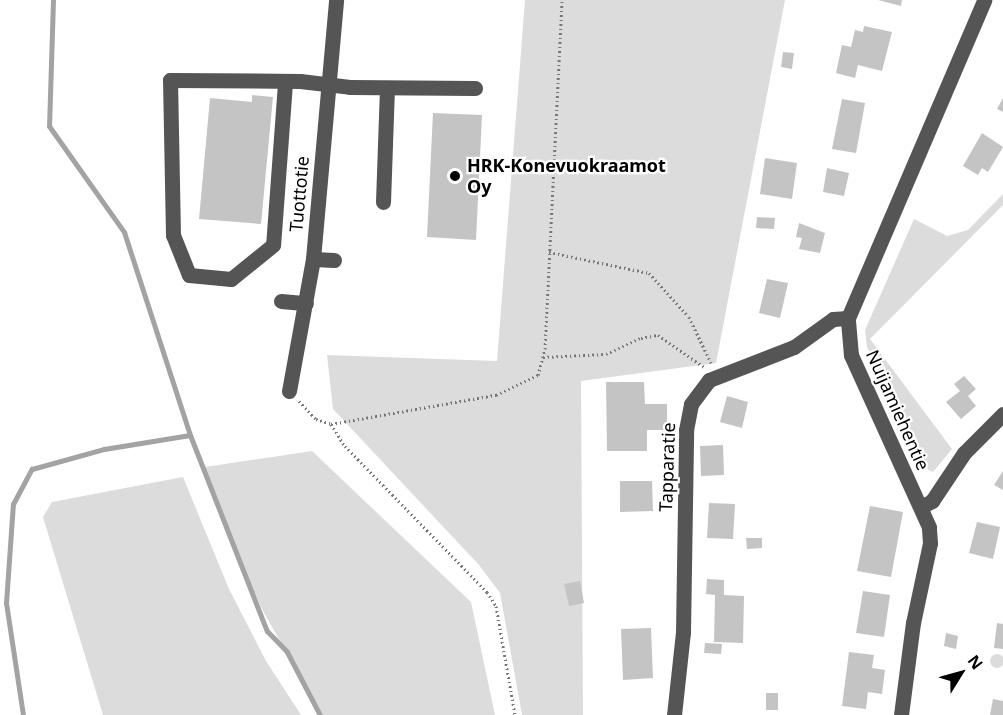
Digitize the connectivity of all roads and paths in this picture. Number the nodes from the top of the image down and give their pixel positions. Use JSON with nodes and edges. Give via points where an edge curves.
{"nodes":[{"id":1,"x":336,"y":0,"type":"edge"},
{"id":2,"x":562,"y":0,"type":"edge"},
{"id":3,"x":984,"y":0,"type":"edge"},
{"id":4,"x":285,"y":83,"type":"junction"},
{"id":5,"x":328,"y":86,"type":"junction"},
{"id":6,"x":387,"y":88,"type":"junction"},
{"id":7,"x":475,"y":88,"type":"dead end"},
{"id":8,"x":383,"y":202,"type":"dead end"},
{"id":9,"x":549,"y":252,"type":"junction"},
{"id":10,"x":312,"y":259,"type":"junction"},
{"id":11,"x":334,"y":260,"type":"dead end"},
{"id":12,"x":281,"y":301,"type":"dead end"},
{"id":13,"x":306,"y":303,"type":"junction"},
{"id":14,"x":848,"y":318,"type":"junction"},
{"id":15,"x":543,"y":357,"type":"junction"},
{"id":16,"x":717,"y":376,"type":"junction"},
{"id":17,"x":289,"y":391,"type":"joint"},
{"id":18,"x":1003,"y":414,"type":"edge"},
{"id":19,"x":331,"y":424,"type":"junction"},
{"id":20,"x":921,"y":507,"type":"junction"},
{"id":21,"x":515,"y":715,"type":"edge"},
{"id":22,"x":674,"y":715,"type":"edge"},
{"id":23,"x":901,"y":715,"type":"edge"}],
"edges":[{"from":1,"to":5,"type":"street","name":"Tuottotie"},
{"from":2,"to":9,"type":"path"},
{"from":3,"to":14,"type":"street","name":"Nuijamiehentie"},
{"from":4,"to":4,"type":"street","via":[[170,80],[173,235],[189,275],[231,279],[273,245]]},
{"from":4,"to":5,"type":"street","via":[[300,81]]},
{"from":5,"to":6,"type":"street"},
{"from":5,"to":10,"type":"street","name":"Tuottotie"},
{"from":6,"to":7,"type":"street"},
{"from":6,"to":8,"type":"street"},
{"from":9,"to":15,"type":"path"},
{"from":9,"to":16,"type":"path","via":[[649,273],[689,317]]},
{"from":10,"to":11,"type":"street"},
{"from":10,"to":13,"type":"street","name":"Tuottotie"},
{"from":12,"to":13,"type":"street"},
{"from":13,"to":17,"type":"street","name":"Tuottotie"},
{"from":14,"to":16,"type":"street","name":"Tapparatie","via":[[833,319],[794,347]]},
{"from":14,"to":20,"type":"street","name":"Nuijamiehentie","via":[[851,355]]},
{"from":15,"to":16,"type":"path","via":[[606,354],[641,338],[658,335]]},
{"from":15,"to":19,"type":"path","via":[[538,375],[496,395]]},
{"from":16,"to":22,"type":"street","name":"Tapparatie","via":[[702,386],[691,404],[686,430],[683,632]]},
{"from":17,"to":19,"type":"path","via":[[316,419]]},
{"from":18,"to":20,"type":"street","via":[[964,453],[932,501]]},
{"from":19,"to":21,"type":"path","via":[[345,446],[472,574],[496,606]]},
{"from":20,"to":23,"type":"street","name":"Nuijamiehentie","via":[[930,543],[913,623]]}]}
